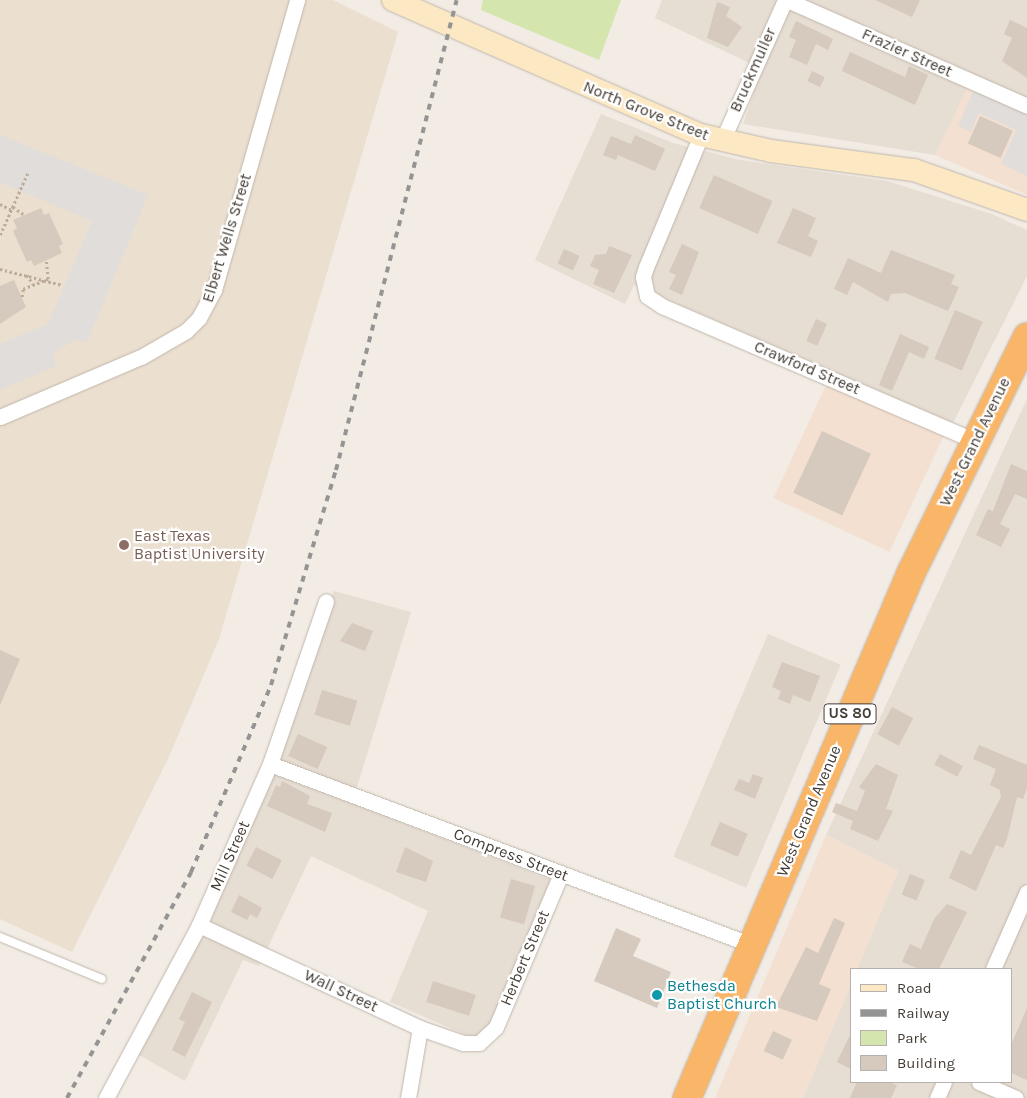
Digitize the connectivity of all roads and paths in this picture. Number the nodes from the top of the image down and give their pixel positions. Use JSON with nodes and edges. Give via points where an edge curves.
{"nodes":[{"id":1,"x":298,"y":0,"type":"edge"},
{"id":2,"x":393,"y":0,"type":"edge"},
{"id":3,"x":786,"y":0,"type":"edge"},
{"id":4,"x":1027,"y":106,"type":"edge"},
{"id":5,"x":712,"y":138,"type":"junction"},
{"id":6,"x":28,"y":172,"type":"dead end"},
{"id":7,"x":0,"y":204,"type":"edge"},
{"id":8,"x":12,"y":208,"type":"junction"},
{"id":9,"x":1027,"y":210,"type":"edge"},
{"id":10,"x":25,"y":215,"type":"dead end"},
{"id":11,"x":0,"y":235,"type":"edge"},
{"id":12,"x":46,"y":261,"type":"dead end"},
{"id":13,"x":0,"y":270,"type":"edge"},
{"id":14,"x":27,"y":275,"type":"junction"},
{"id":15,"x":48,"y":279,"type":"junction"},
{"id":16,"x":34,"y":285,"type":"junction"},
{"id":17,"x":62,"y":285,"type":"dead end"},
{"id":18,"x":644,"y":289,"type":"joint"},
{"id":19,"x":22,"y":297,"type":"dead end"},
{"id":20,"x":1027,"y":337,"type":"edge"},
{"id":21,"x":0,"y":417,"type":"edge"},
{"id":22,"x":976,"y":441,"type":"junction"},
{"id":23,"x":326,"y":601,"type":"dead end"},
{"id":24,"x":270,"y":764,"type":"junction"},
{"id":25,"x":561,"y":874,"type":"junction"},
{"id":26,"x":1027,"y":894,"type":"edge"},
{"id":27,"x":199,"y":925,"type":"junction"},
{"id":28,"x":0,"y":937,"type":"edge"},
{"id":29,"x":752,"y":945,"type":"junction"},
{"id":30,"x":993,"y":968,"type":"edge"},
{"id":31,"x":102,"y":979,"type":"dead end"},
{"id":32,"x":420,"y":1028,"type":"junction"},
{"id":33,"x":486,"y":1040,"type":"joint"},
{"id":34,"x":944,"y":1083,"type":"edge"},
{"id":35,"x":981,"y":1083,"type":"edge"},
{"id":36,"x":106,"y":1098,"type":"edge"},
{"id":37,"x":408,"y":1098,"type":"edge"},
{"id":38,"x":687,"y":1098,"type":"edge"},
{"id":39,"x":937,"y":1098,"type":"edge"},
{"id":40,"x":1016,"y":1098,"type":"edge"}],
"edges":[{"from":1,"to":21,"type":"street","name":"Elbert Wells Street","via":[[214,290],[200,318],[141,356]]},
{"from":2,"to":5,"type":"main road","name":"North Grove Street"},
{"from":3,"to":4,"type":"street","name":"Frazier Street"},
{"from":3,"to":5,"type":"street","name":"Bruckmuller"},
{"from":5,"to":9,"type":"main road","name":"North Grove Street","via":[[914,170]]},
{"from":5,"to":18,"type":"street","name":"Bruckmuller","via":[[646,267]]},
{"from":6,"to":8,"type":"path"},
{"from":7,"to":8,"type":"path"},
{"from":8,"to":10,"type":"path"},
{"from":8,"to":11,"type":"path"},
{"from":12,"to":15,"type":"path"},
{"from":13,"to":14,"type":"path"},
{"from":14,"to":15,"type":"path"},
{"from":14,"to":16,"type":"path"},
{"from":15,"to":16,"type":"path"},
{"from":15,"to":17,"type":"path"},
{"from":16,"to":19,"type":"path","via":[[23,290]]},
{"from":18,"to":22,"type":"street","name":"Crawford Street","via":[[662,306]]},
{"from":20,"to":22,"type":"highway","name":"West Grand Avenue","number":"US 80"},
{"from":22,"to":29,"type":"highway","name":"West Grand Avenue","number":"US 80","via":[[904,589]]},
{"from":23,"to":24,"type":"street","name":"Mill Street"},
{"from":24,"to":25,"type":"street","name":"Compress Street"},
{"from":24,"to":27,"type":"street","name":"Mill Street"},
{"from":25,"to":29,"type":"street","name":"Compress Street"},
{"from":25,"to":33,"type":"street","name":"Herbert Street","via":[[496,1027]]},
{"from":26,"to":30,"type":"street"},
{"from":27,"to":32,"type":"street","name":"Wall Street"},
{"from":27,"to":36,"type":"street","name":"Mill Street"},
{"from":28,"to":31,"type":"lane"},
{"from":29,"to":38,"type":"highway","name":"West Grand Avenue","number":"US 80"},
{"from":32,"to":33,"type":"street","name":"Wall Street","via":[[471,1044]]},
{"from":32,"to":37,"type":"street"},
{"from":34,"to":39,"type":"street"},
{"from":35,"to":40,"type":"street"}]}
